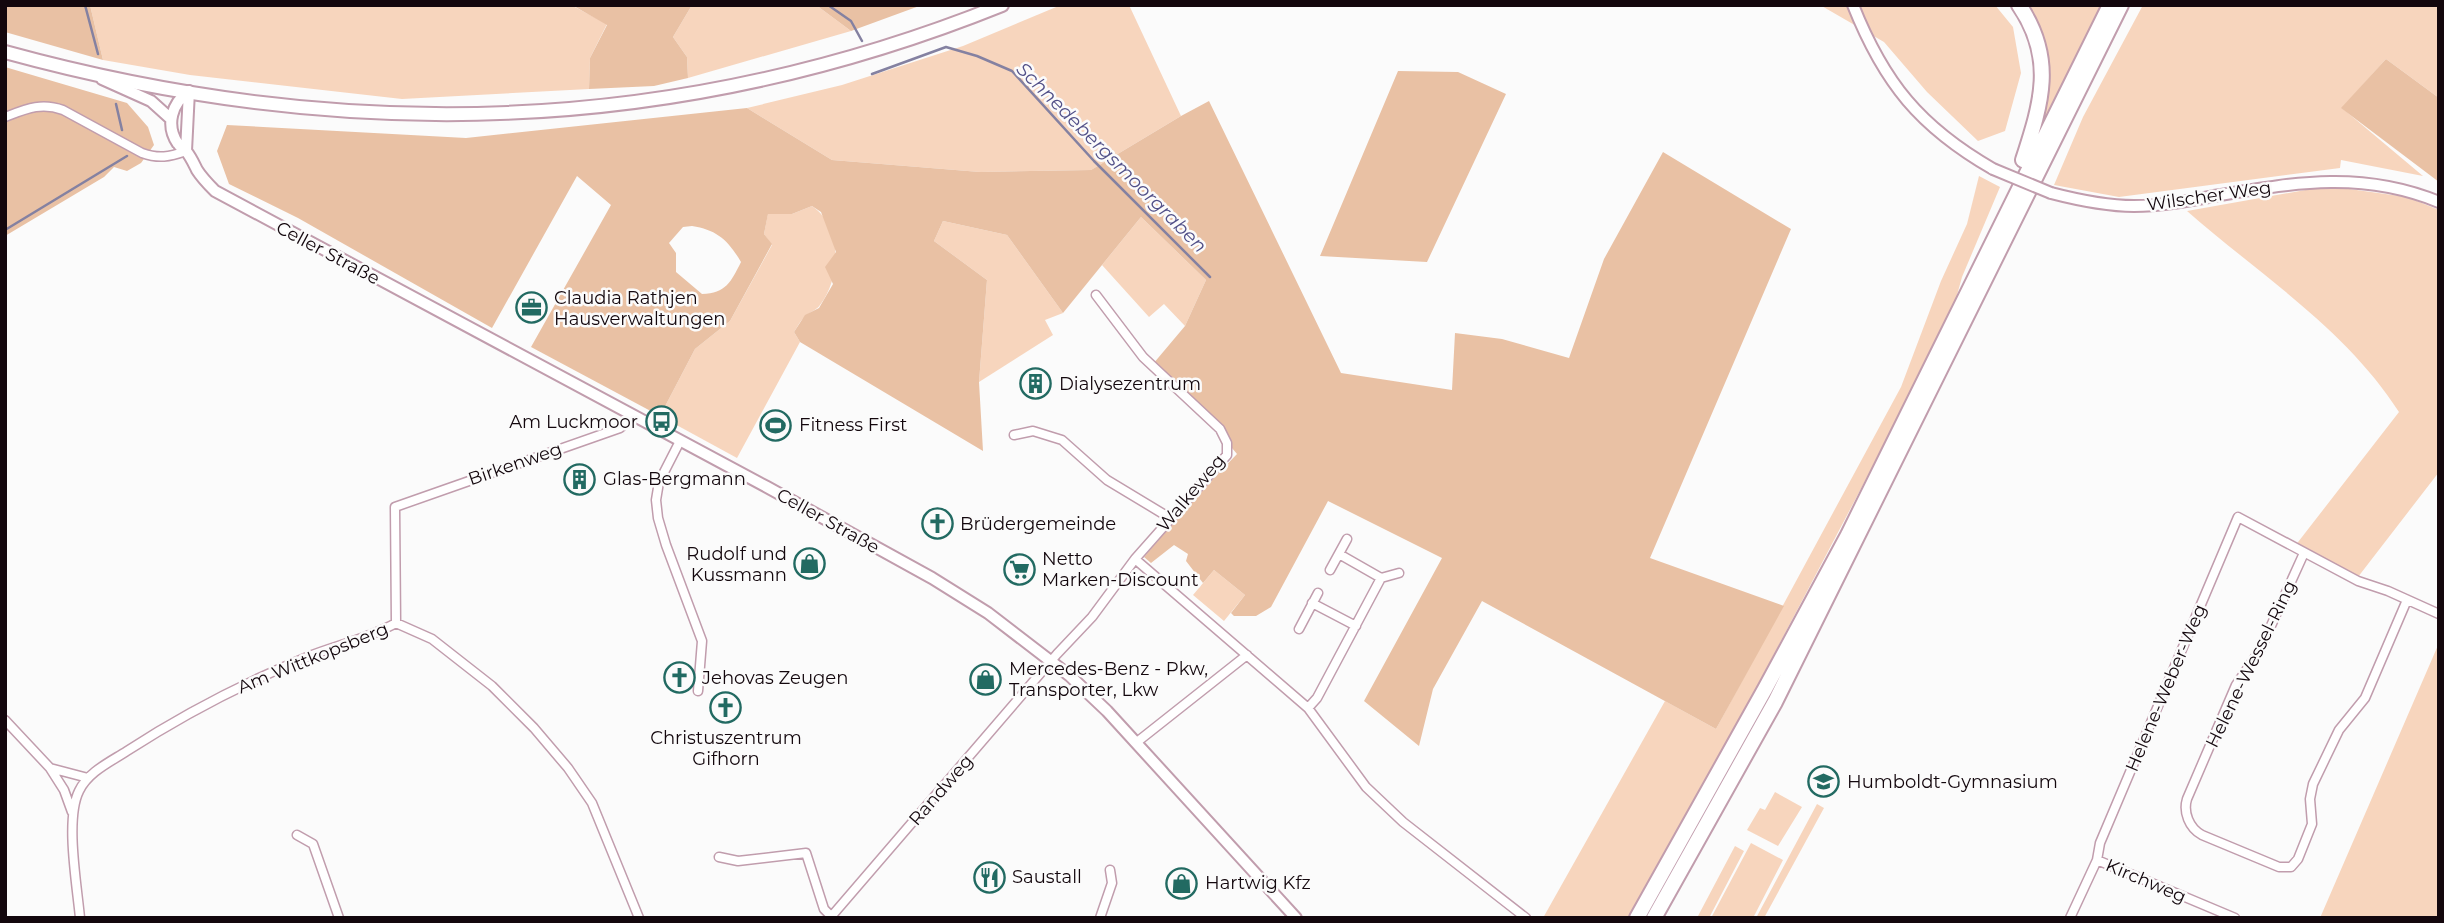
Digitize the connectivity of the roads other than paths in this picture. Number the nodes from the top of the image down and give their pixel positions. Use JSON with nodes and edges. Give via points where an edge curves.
{"nodes":[{"id":1,"x":1002,"y":5,"type":"edge"},
{"id":2,"x":1853,"y":5,"type":"edge"},
{"id":3,"x":2019,"y":5,"type":"edge"},
{"id":4,"x":2110,"y":5,"type":"edge"},
{"id":5,"x":2121,"y":5,"type":"edge"},
{"id":6,"x":2132,"y":5,"type":"edge"},
{"id":7,"x":5,"y":52,"type":"edge"},
{"id":8,"x":2091,"y":65,"type":"junction"},
{"id":9,"x":89,"y":73,"type":"junction"},
{"id":10,"x":189,"y":91,"type":"junction"},
{"id":11,"x":5,"y":117,"type":"edge"},
{"id":12,"x":171,"y":119,"type":"junction"},
{"id":13,"x":186,"y":151,"type":"junction"},
{"id":14,"x":2439,"y":202,"type":"edge"},
{"id":15,"x":2009,"y":207,"type":"junction"},
{"id":16,"x":1096,"y":295,"type":"dead end"},
{"id":17,"x":625,"y":422,"type":"junction"},
{"id":18,"x":1014,"y":435,"type":"dead end"},
{"id":19,"x":680,"y":441,"type":"junction"},
{"id":20,"x":1170,"y":518,"type":"junction"},
{"id":21,"x":1347,"y":539,"type":"dead end"},
{"id":22,"x":2304,"y":553,"type":"junction"},
{"id":23,"x":1339,"y":554,"type":"junction"},
{"id":24,"x":1135,"y":559,"type":"junction"},
{"id":25,"x":1331,"y":570,"type":"dead end"},
{"id":26,"x":1399,"y":573,"type":"dead end"},
{"id":27,"x":1381,"y":578,"type":"junction"},
{"id":28,"x":1318,"y":593,"type":"dead end"},
{"id":29,"x":2407,"y":600,"type":"junction"},
{"id":30,"x":1312,"y":603,"type":"junction"},
{"id":31,"x":2439,"y":614,"type":"edge"},
{"id":32,"x":396,"y":624,"type":"junction"},
{"id":33,"x":1356,"y":626,"type":"junction"},
{"id":34,"x":1299,"y":629,"type":"dead end"},
{"id":35,"x":1247,"y":655,"type":"junction"},
{"id":36,"x":1051,"y":661,"type":"junction"},
{"id":37,"x":698,"y":691,"type":"dead end"},
{"id":38,"x":1768,"y":699,"type":"junction"},
{"id":39,"x":1308,"y":708,"type":"junction"},
{"id":40,"x":5,"y":720,"type":"edge"},
{"id":41,"x":1137,"y":742,"type":"junction"},
{"id":42,"x":50,"y":768,"type":"junction"},
{"id":43,"x":88,"y":778,"type":"junction"},
{"id":44,"x":72,"y":812,"type":"junction"},
{"id":45,"x":297,"y":835,"type":"dead end"},
{"id":46,"x":719,"y":857,"type":"dead end"},
{"id":47,"x":2096,"y":860,"type":"junction"},
{"id":48,"x":1110,"y":870,"type":"dead end"},
{"id":49,"x":831,"y":917,"type":"edge"},
{"id":50,"x":80,"y":918,"type":"edge"},
{"id":51,"x":339,"y":918,"type":"edge"},
{"id":52,"x":639,"y":918,"type":"edge"},
{"id":53,"x":1100,"y":918,"type":"edge"},
{"id":54,"x":1296,"y":918,"type":"edge"},
{"id":55,"x":1526,"y":918,"type":"edge"},
{"id":56,"x":1637,"y":918,"type":"edge"},
{"id":57,"x":1654,"y":918,"type":"edge"},
{"id":58,"x":2070,"y":918,"type":"edge"},
{"id":59,"x":2235,"y":918,"type":"edge"}],
"edges":[{"from":1,"to":10,"type":"main road","via":[[903,41],[769,79],[588,108],[474,115],[385,114]]},
{"from":2,"to":14,"type":"street","name":"Wilscher Weg","bridge":true,"via":[[1877,58],[1927,123],[1993,169],[2050,193],[2136,206],[2329,181],[2386,186]]},
{"from":3,"to":15,"type":"highway","via":[[2038,45],[2043,89]]},
{"from":4,"to":15,"type":"highway"},
{"from":5,"to":8,"type":"highway"},
{"from":6,"to":8,"type":"highway"},
{"from":7,"to":9,"type":"main road"},
{"from":8,"to":38,"type":"highway"},
{"from":9,"to":10,"type":"main road"},
{"from":9,"to":12,"type":"street","name":"Celler Straße","via":[[151,101]]},
{"from":10,"to":12,"type":"street","via":[[178,99]]},
{"from":10,"to":13,"type":"street"},
{"from":11,"to":13,"type":"street","via":[[50,105],[155,158]]},
{"from":12,"to":13,"type":"street","name":"Celler Straße","via":[[178,144]]},
{"from":13,"to":17,"type":"street","name":"Celler Straße","via":[[215,191]]},
{"from":15,"to":38,"type":"highway"},
{"from":16,"to":20,"type":"street","name":"Walkeweg","via":[[1143,357],[1220,429],[1227,443],[1227,455]]},
{"from":17,"to":19,"type":"street","name":"Celler Straße"},
{"from":17,"to":32,"type":"street","name":"Birkenweg","via":[[395,507]]},
{"from":18,"to":20,"type":"street","via":[[1033,431],[1062,440],[1107,481]]},
{"from":19,"to":36,"type":"street","name":"Celler Straße","via":[[932,578]]},
{"from":19,"to":37,"type":"street","via":[[659,482],[656,500],[666,545],[702,641]]},
{"from":20,"to":24,"type":"street","name":"Walkeweg"},
{"from":21,"to":23,"type":"street"},
{"from":22,"to":29,"type":"street"},
{"from":22,"to":29,"type":"street","name":"Helene-Wessel-Ring","via":[[2260,650],[2236,685],[2187,799],[2187,815],[2202,835],[2279,867],[2295,863],[2312,824],[2313,784],[2339,730],[2365,698]]},
{"from":22,"to":47,"type":"street","name":"Helene-Weber-Weg","via":[[2238,517]]},
{"from":23,"to":25,"type":"street"},
{"from":23,"to":27,"type":"street"},
{"from":24,"to":35,"type":"street"},
{"from":24,"to":36,"type":"street","name":"Walkeweg","via":[[1092,617]]},
{"from":26,"to":27,"type":"street"},
{"from":27,"to":33,"type":"street"},
{"from":28,"to":30,"type":"street"},
{"from":29,"to":31,"type":"street"},
{"from":30,"to":33,"type":"street"},
{"from":30,"to":34,"type":"street"},
{"from":32,"to":43,"type":"street","name":"Am Wittkopsberg","via":[[250,682],[146,738]]},
{"from":32,"to":52,"type":"street","name":"Am Wittkopsberg","via":[[432,639],[492,686],[568,768],[592,803]]},
{"from":33,"to":39,"type":"street"},
{"from":35,"to":39,"type":"street"},
{"from":35,"to":41,"type":"street"},
{"from":36,"to":41,"type":"street","name":"Celler Straße"},
{"from":36,"to":49,"type":"street","name":"Randweg"},
{"from":38,"to":56,"type":"highway","via":[[1750,715]]},
{"from":38,"to":57,"type":"highway","via":[[1764,722]]},
{"from":39,"to":55,"type":"street","via":[[1372,793]]},
{"from":40,"to":42,"type":"street"},
{"from":41,"to":54,"type":"street","name":"Celler Straße"},
{"from":42,"to":43,"type":"street"},
{"from":42,"to":44,"type":"street"},
{"from":43,"to":44,"type":"street","name":"Am Wittkopsberg"},
{"from":44,"to":50,"type":"street","name":"Am Wittkopsberg"},
{"from":45,"to":51,"type":"street","via":[[313,844]]},
{"from":46,"to":49,"type":"street","via":[[738,861],[806,853],[824,909]]},
{"from":47,"to":58,"type":"street","name":"Helene-Weber-Weg"},
{"from":47,"to":59,"type":"street","name":"Kirchweg"},
{"from":48,"to":53,"type":"street","via":[[1112,883]]}]}
